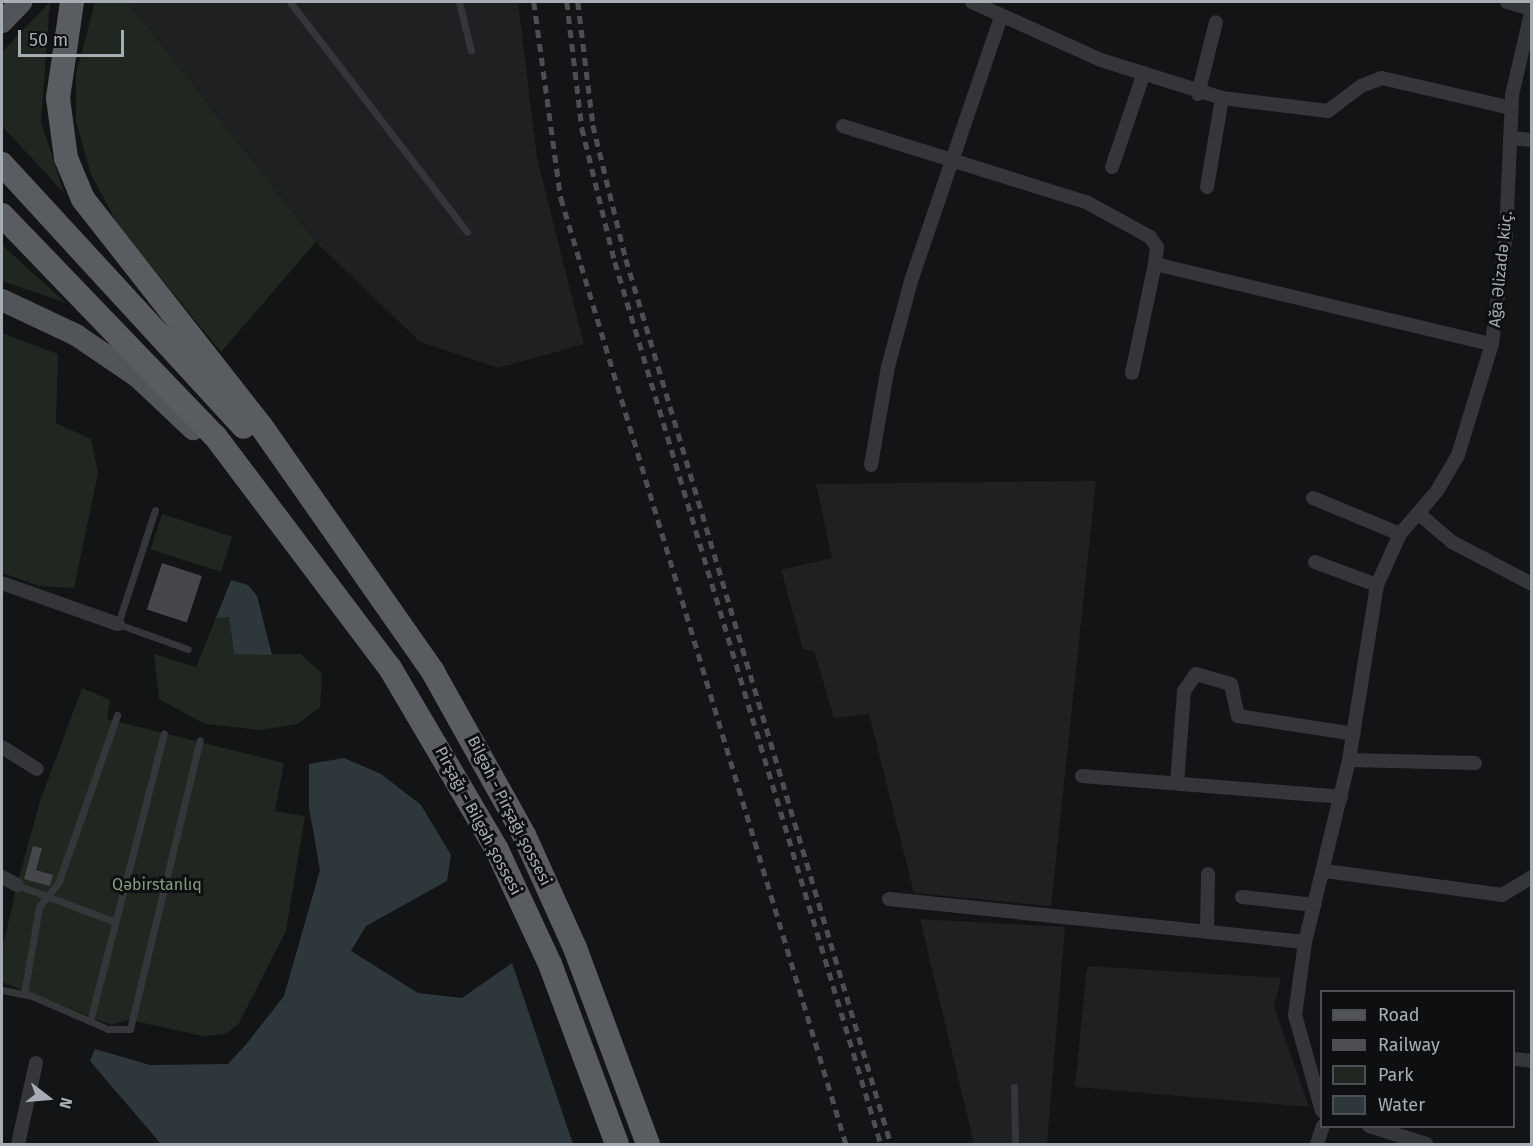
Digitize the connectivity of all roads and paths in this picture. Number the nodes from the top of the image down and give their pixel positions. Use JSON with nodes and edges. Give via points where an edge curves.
{"nodes":[{"id":1,"x":21,"y":2,"type":"edge"},
{"id":2,"x":72,"y":2,"type":"edge"},
{"id":3,"x":290,"y":2,"type":"edge"},
{"id":4,"x":459,"y":2,"type":"edge"},
{"id":5,"x":972,"y":2,"type":"edge"},
{"id":6,"x":1508,"y":2,"type":"edge"},
{"id":7,"x":1531,"y":9,"type":"edge"},
{"id":8,"x":1001,"y":17,"type":"junction"},
{"id":9,"x":2,"y":22,"type":"edge"},
{"id":10,"x":1216,"y":22,"type":"dead end"},
{"id":11,"x":471,"y":51,"type":"dead end"},
{"id":12,"x":1144,"y":73,"type":"junction"},
{"id":13,"x":1198,"y":94,"type":"junction"},
{"id":14,"x":1222,"y":98,"type":"junction"},
{"id":15,"x":1511,"y":108,"type":"junction"},
{"id":16,"x":843,"y":126,"type":"dead end"},
{"id":17,"x":1510,"y":138,"type":"junction"},
{"id":18,"x":1532,"y":140,"type":"edge"},
{"id":19,"x":954,"y":158,"type":"junction"},
{"id":20,"x":2,"y":164,"type":"edge"},
{"id":21,"x":1112,"y":167,"type":"dead end"},
{"id":22,"x":1207,"y":187,"type":"dead end"},
{"id":23,"x":2,"y":215,"type":"edge"},
{"id":24,"x":468,"y":232,"type":"dead end"},
{"id":25,"x":1155,"y":264,"type":"junction"},
{"id":26,"x":2,"y":300,"type":"edge"},
{"id":27,"x":1492,"y":344,"type":"junction"},
{"id":28,"x":1132,"y":373,"type":"dead end"},
{"id":29,"x":871,"y":465,"type":"dead end"},
{"id":30,"x":1313,"y":498,"type":"dead end"},
{"id":31,"x":317,"y":505,"type":"junction"},
{"id":32,"x":155,"y":510,"type":"dead end"},
{"id":33,"x":1418,"y":513,"type":"junction"},
{"id":34,"x":287,"y":525,"type":"junction"},
{"id":35,"x":1400,"y":534,"type":"junction"},
{"id":36,"x":1315,"y":561,"type":"dead end"},
{"id":37,"x":2,"y":583,"type":"edge"},
{"id":38,"x":1532,"y":584,"type":"edge"},
{"id":39,"x":1377,"y":585,"type":"junction"},
{"id":40,"x":118,"y":624,"type":"junction"},
{"id":41,"x":188,"y":649,"type":"dead end"},
{"id":42,"x":117,"y":715,"type":"dead end"},
{"id":43,"x":164,"y":733,"type":"dead end"},
{"id":44,"x":1354,"y":734,"type":"junction"},
{"id":45,"x":200,"y":740,"type":"dead end"},
{"id":46,"x":2,"y":747,"type":"edge"},
{"id":47,"x":1349,"y":760,"type":"junction"},
{"id":48,"x":1474,"y":763,"type":"dead end"},
{"id":49,"x":37,"y":769,"type":"dead end"},
{"id":50,"x":1082,"y":776,"type":"dead end"},
{"id":51,"x":1177,"y":783,"type":"junction"},
{"id":52,"x":1341,"y":796,"type":"junction"},
{"id":53,"x":1325,"y":871,"type":"junction"},
{"id":54,"x":1208,"y":874,"type":"dead end"},
{"id":55,"x":2,"y":877,"type":"edge"},
{"id":56,"x":1532,"y":877,"type":"edge"},
{"id":57,"x":17,"y":885,"type":"joint"},
{"id":58,"x":45,"y":896,"type":"junction"},
{"id":59,"x":1242,"y":897,"type":"dead end"},
{"id":60,"x":889,"y":899,"type":"dead end"},
{"id":61,"x":1315,"y":905,"type":"junction"},
{"id":62,"x":113,"y":921,"type":"junction"},
{"id":63,"x":1206,"y":928,"type":"junction"},
{"id":64,"x":1305,"y":942,"type":"junction"},
{"id":65,"x":2,"y":990,"type":"edge"},
{"id":66,"x":24,"y":994,"type":"junction"},
{"id":67,"x":90,"y":1021,"type":"junction"},
{"id":68,"x":1515,"y":1059,"type":"edge"},
{"id":69,"x":1320,"y":1061,"type":"edge"},
{"id":70,"x":1532,"y":1061,"type":"edge"},
{"id":71,"x":36,"y":1063,"type":"dead end"},
{"id":72,"x":1307,"y":1063,"type":"junction"},
{"id":73,"x":1014,"y":1086,"type":"dead end"},
{"id":74,"x":1320,"y":1105,"type":"edge"},
{"id":75,"x":1322,"y":1128,"type":"edge"},
{"id":76,"x":1375,"y":1128,"type":"edge"},
{"id":77,"x":18,"y":1144,"type":"edge"},
{"id":78,"x":617,"y":1144,"type":"edge"},
{"id":79,"x":648,"y":1144,"type":"edge"},
{"id":80,"x":1015,"y":1144,"type":"edge"},
{"id":81,"x":1317,"y":1144,"type":"edge"},
{"id":82,"x":1426,"y":1144,"type":"edge"}],
"edges":[{"from":1,"to":9,"type":"main road"},
{"from":2,"to":31,"type":"highway","via":[[58,98],[66,158],[83,199]]},
{"from":3,"to":24,"type":"lane"},
{"from":4,"to":11,"type":"lane"},
{"from":5,"to":8,"type":"street"},
{"from":6,"to":7,"type":"street"},
{"from":7,"to":15,"type":"street","name":"Ağa Əlizadə küç."},
{"from":8,"to":12,"type":"street"},
{"from":8,"to":19,"type":"street"},
{"from":10,"to":13,"type":"street"},
{"from":12,"to":13,"type":"street"},
{"from":12,"to":21,"type":"street"},
{"from":13,"to":14,"type":"street"},
{"from":14,"to":15,"type":"street","via":[[1328,111],[1361,86],[1382,78]]},
{"from":14,"to":22,"type":"street"},
{"from":15,"to":17,"type":"street","name":"Ağa Əlizadə küç."},
{"from":16,"to":19,"type":"street"},
{"from":17,"to":18,"type":"street"},
{"from":17,"to":27,"type":"street","name":"Ağa Əlizadə küç.","via":[[1503,269]]},
{"from":19,"to":25,"type":"street","via":[[1088,203],[1150,237],[1157,247]]},
{"from":19,"to":29,"type":"street","via":[[911,281],[888,367]]},
{"from":20,"to":31,"type":"highway"},
{"from":23,"to":34,"type":"highway","name":"Pirşağı - Bilgəh şossesi","via":[[215,436]]},
{"from":25,"to":27,"type":"street"},
{"from":25,"to":28,"type":"street"},
{"from":26,"to":34,"type":"main road","via":[[76,335],[138,377]]},
{"from":27,"to":33,"type":"street","name":"Ağa Əlizadə küç.","via":[[1458,455]]},
{"from":30,"to":35,"type":"street"},
{"from":31,"to":79,"type":"highway","name":"Bilgəh - Pirşağı şossesi","via":[[433,672],[524,835],[575,948]]},
{"from":32,"to":40,"type":"lane"},
{"from":33,"to":35,"type":"street","name":"Ağa Əlizadə küç."},
{"from":33,"to":38,"type":"street","via":[[1452,542]]},
{"from":34,"to":78,"type":"highway","name":"Pirşağı - Bilgəh şossesi","via":[[390,668],[496,850],[550,964]]},
{"from":35,"to":39,"type":"street","name":"Ağa Əlizadə küç."},
{"from":36,"to":39,"type":"street"},
{"from":37,"to":40,"type":"street"},
{"from":39,"to":44,"type":"street","name":"Ağa Əlizadə küç."},
{"from":40,"to":41,"type":"lane"},
{"from":42,"to":58,"type":"lane","via":[[59,881]]},
{"from":43,"to":62,"type":"lane"},
{"from":44,"to":47,"type":"street","name":"Ağa Əlizadə küç."},
{"from":44,"to":51,"type":"street","via":[[1238,716],[1231,684],[1196,674],[1184,691]]},
{"from":45,"to":67,"type":"lane","via":[[133,1025],[120,1032]]},
{"from":46,"to":49,"type":"street"},
{"from":47,"to":48,"type":"street"},
{"from":47,"to":52,"type":"street","name":"Ağa Əlizadə küç."},
{"from":50,"to":51,"type":"street"},
{"from":51,"to":52,"type":"street"},
{"from":52,"to":53,"type":"street","name":"Ağa Əlizadə küç."},
{"from":53,"to":56,"type":"street","via":[[1502,895]]},
{"from":53,"to":61,"type":"street","name":"Ağa Əlizadə küç."},
{"from":54,"to":63,"type":"street"},
{"from":55,"to":57,"type":"street"},
{"from":57,"to":58,"type":"lane"},
{"from":58,"to":62,"type":"lane"},
{"from":58,"to":66,"type":"lane"},
{"from":59,"to":61,"type":"street"},
{"from":60,"to":63,"type":"street"},
{"from":61,"to":64,"type":"street","name":"Ağa Əlizadə küç."},
{"from":62,"to":67,"type":"lane"},
{"from":63,"to":64,"type":"street"},
{"from":64,"to":72,"type":"street","name":"Ağa Əlizadə küç.","via":[[1295,1015]]},
{"from":65,"to":66,"type":"lane"},
{"from":66,"to":67,"type":"lane"},
{"from":68,"to":70,"type":"street"},
{"from":69,"to":72,"type":"street"},
{"from":71,"to":77,"type":"street"},
{"from":72,"to":74,"type":"street","name":"Ağa Əlizadə küç."},
{"from":73,"to":80,"type":"lane"},
{"from":75,"to":81,"type":"street"},
{"from":76,"to":82,"type":"street"}]}
